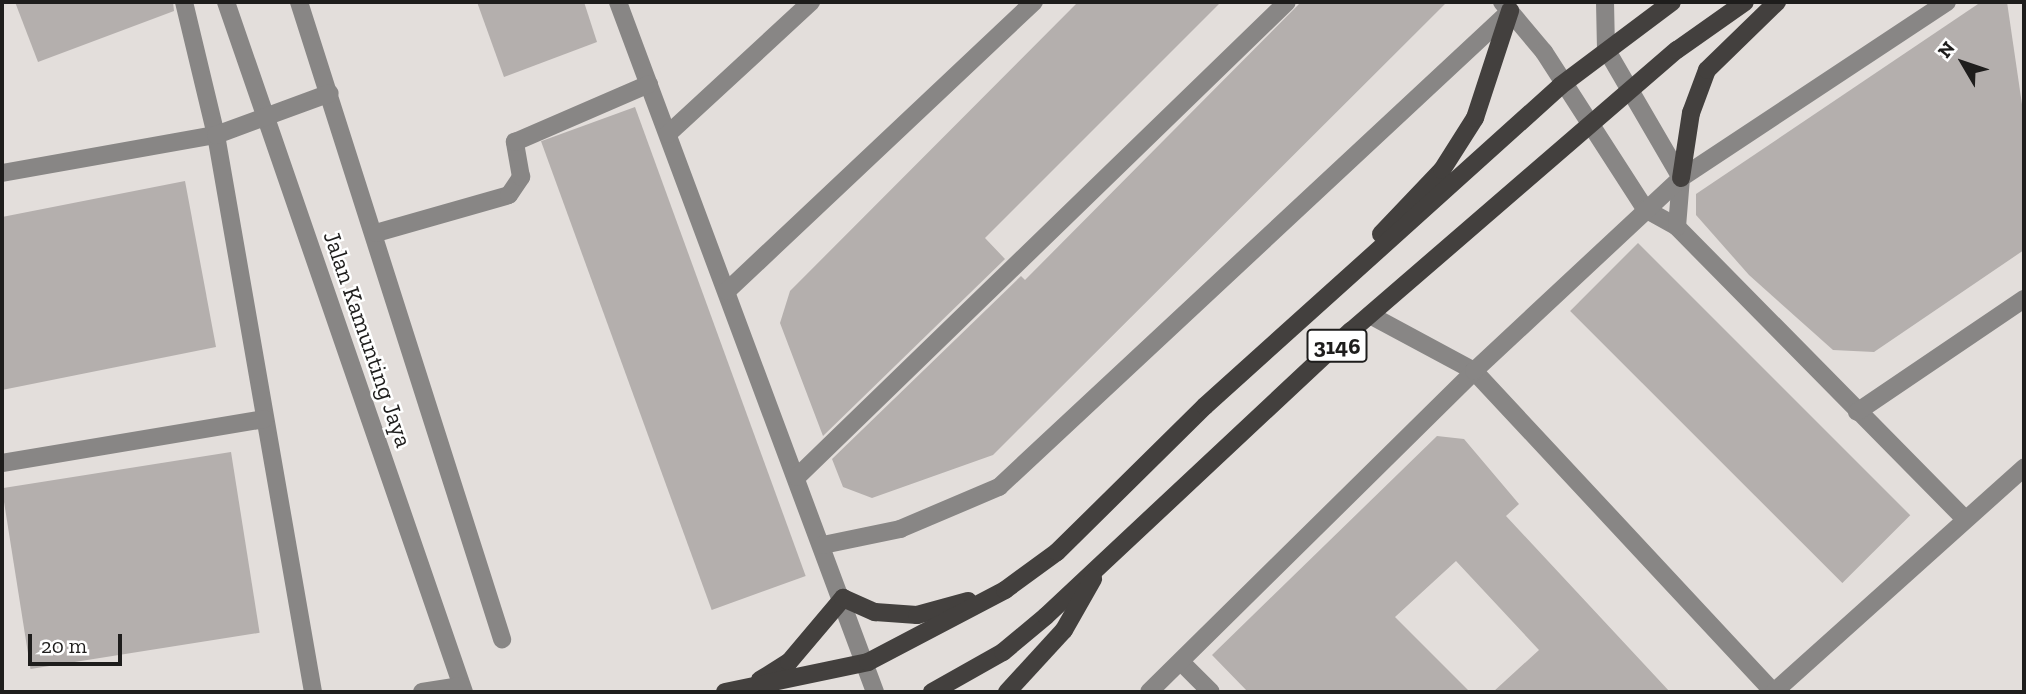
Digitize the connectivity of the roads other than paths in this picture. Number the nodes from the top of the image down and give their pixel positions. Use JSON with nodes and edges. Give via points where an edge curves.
{"nodes":[{"id":1,"x":184,"y":2,"type":"edge"},
{"id":2,"x":226,"y":2,"type":"edge"},
{"id":3,"x":299,"y":2,"type":"edge"},
{"id":4,"x":618,"y":2,"type":"edge"},
{"id":5,"x":810,"y":2,"type":"edge"},
{"id":6,"x":1034,"y":2,"type":"edge"},
{"id":7,"x":1287,"y":2,"type":"edge"},
{"id":8,"x":1605,"y":2,"type":"edge"},
{"id":9,"x":1672,"y":2,"type":"edge"},
{"id":10,"x":1745,"y":2,"type":"edge"},
{"id":11,"x":1777,"y":2,"type":"edge"},
{"id":12,"x":1947,"y":2,"type":"edge"},
{"id":13,"x":1506,"y":6,"type":"edge"},
{"id":14,"x":1606,"y":49,"type":"junction"},
{"id":15,"x":649,"y":84,"type":"junction"},
{"id":16,"x":1560,"y":86,"type":"junction"},
{"id":17,"x":1632,"y":89,"type":"junction"},
{"id":18,"x":330,"y":93,"type":"junction"},
{"id":19,"x":265,"y":117,"type":"junction"},
{"id":20,"x":1587,"y":127,"type":"junction"},
{"id":21,"x":668,"y":134,"type":"junction"},
{"id":22,"x":216,"y":135,"type":"junction"},
{"id":23,"x":2,"y":173,"type":"edge"},
{"id":24,"x":1681,"y":178,"type":"junction"},
{"id":25,"x":1645,"y":209,"type":"junction"},
{"id":26,"x":1677,"y":227,"type":"junction"},
{"id":27,"x":376,"y":233,"type":"junction"},
{"id":28,"x":727,"y":291,"type":"junction"},
{"id":29,"x":2024,"y":299,"type":"edge"},
{"id":30,"x":1370,"y":315,"type":"junction"},
{"id":31,"x":1289,"y":330,"type":"junction"},
{"id":32,"x":1474,"y":371,"type":"junction"},
{"id":33,"x":1857,"y":412,"type":"junction"},
{"id":34,"x":264,"y":419,"type":"junction"},
{"id":35,"x":2,"y":463,"type":"edge"},
{"id":36,"x":2024,"y":467,"type":"edge"},
{"id":37,"x":797,"y":477,"type":"junction"},
{"id":38,"x":1965,"y":519,"type":"junction"},
{"id":39,"x":823,"y":545,"type":"junction"},
{"id":40,"x":1104,"y":561,"type":"junction"},
{"id":41,"x":1005,"y":590,"type":"junction"},
{"id":42,"x":843,"y":598,"type":"junction"},
{"id":43,"x":502,"y":639,"type":"dead end"},
{"id":44,"x":868,"y":662,"type":"junction"},
{"id":45,"x":1181,"y":662,"type":"junction"},
{"id":46,"x":748,"y":688,"type":"junction"},
{"id":47,"x":462,"y":689,"type":"edge"},
{"id":48,"x":313,"y":692,"type":"edge"},
{"id":49,"x":422,"y":692,"type":"edge"},
{"id":50,"x":725,"y":692,"type":"edge"},
{"id":51,"x":875,"y":692,"type":"edge"},
{"id":52,"x":932,"y":692,"type":"edge"},
{"id":53,"x":1007,"y":692,"type":"edge"},
{"id":54,"x":1149,"y":692,"type":"edge"},
{"id":55,"x":1211,"y":692,"type":"edge"},
{"id":56,"x":1774,"y":692,"type":"edge"}],
"edges":[{"from":1,"to":22,"type":"street"},
{"from":2,"to":19,"type":"street","name":"Jalan Kamunting Jaya"},
{"from":3,"to":18,"type":"street"},
{"from":4,"to":15,"type":"street"},
{"from":5,"to":21,"type":"street"},
{"from":6,"to":28,"type":"street"},
{"from":7,"to":37,"type":"street"},
{"from":8,"to":14,"type":"street"},
{"from":9,"to":14,"type":"main road","number":"3146"},
{"from":10,"to":17,"type":"main road","number":"3146"},
{"from":11,"to":24,"type":"main road","via":[[1707,70],[1691,113]]},
{"from":12,"to":24,"type":"street"},
{"from":13,"to":16,"type":"street","via":[[1544,52]]},
{"from":13,"to":31,"type":"main road","via":[[1488,90],[1442,170]]},
{"from":13,"to":39,"type":"street","via":[[999,487],[900,529]]},
{"from":14,"to":16,"type":"main road","number":"3146"},
{"from":14,"to":17,"type":"street"},
{"from":15,"to":21,"type":"street"},
{"from":15,"to":27,"type":"street","via":[[515,142],[521,177],[509,195]]},
{"from":16,"to":20,"type":"street"},
{"from":16,"to":31,"type":"main road","number":"3146"},
{"from":17,"to":20,"type":"main road","number":"3146"},
{"from":17,"to":24,"type":"street"},
{"from":18,"to":19,"type":"street"},
{"from":18,"to":27,"type":"street"},
{"from":19,"to":22,"type":"street"},
{"from":19,"to":47,"type":"street","name":"Jalan Kamunting Jaya"},
{"from":20,"to":25,"type":"street"},
{"from":20,"to":30,"type":"main road","number":"3146"},
{"from":21,"to":28,"type":"street"},
{"from":22,"to":23,"type":"street"},
{"from":22,"to":34,"type":"street"},
{"from":24,"to":25,"type":"street"},
{"from":24,"to":26,"type":"street"},
{"from":25,"to":26,"type":"street"},
{"from":25,"to":32,"type":"street"},
{"from":26,"to":33,"type":"street"},
{"from":27,"to":43,"type":"street"},
{"from":28,"to":37,"type":"street"},
{"from":29,"to":33,"type":"street"},
{"from":30,"to":32,"type":"street"},
{"from":30,"to":40,"type":"main road","number":"3146"},
{"from":31,"to":41,"type":"main road","number":"3146","via":[[1057,552]]},
{"from":32,"to":45,"type":"street"},
{"from":32,"to":56,"type":"street"},
{"from":33,"to":38,"type":"street"},
{"from":34,"to":35,"type":"street"},
{"from":34,"to":48,"type":"street"},
{"from":36,"to":38,"type":"street"},
{"from":37,"to":39,"type":"street"},
{"from":38,"to":56,"type":"street"},
{"from":39,"to":42,"type":"street"},
{"from":40,"to":52,"type":"main road","number":"3146","via":[[1003,652]]},
{"from":40,"to":53,"type":"main road","via":[[1064,630]]},
{"from":41,"to":42,"type":"main road","via":[[917,615],[875,612]]},
{"from":41,"to":44,"type":"main road","number":"3146"},
{"from":42,"to":44,"type":"street"},
{"from":42,"to":46,"type":"main road","via":[[789,662]]},
{"from":44,"to":46,"type":"main road","number":"3146"},
{"from":44,"to":51,"type":"street"},
{"from":45,"to":54,"type":"street"},
{"from":45,"to":55,"type":"street"},
{"from":46,"to":50,"type":"main road","number":"3146"},
{"from":47,"to":49,"type":"street"}]}
